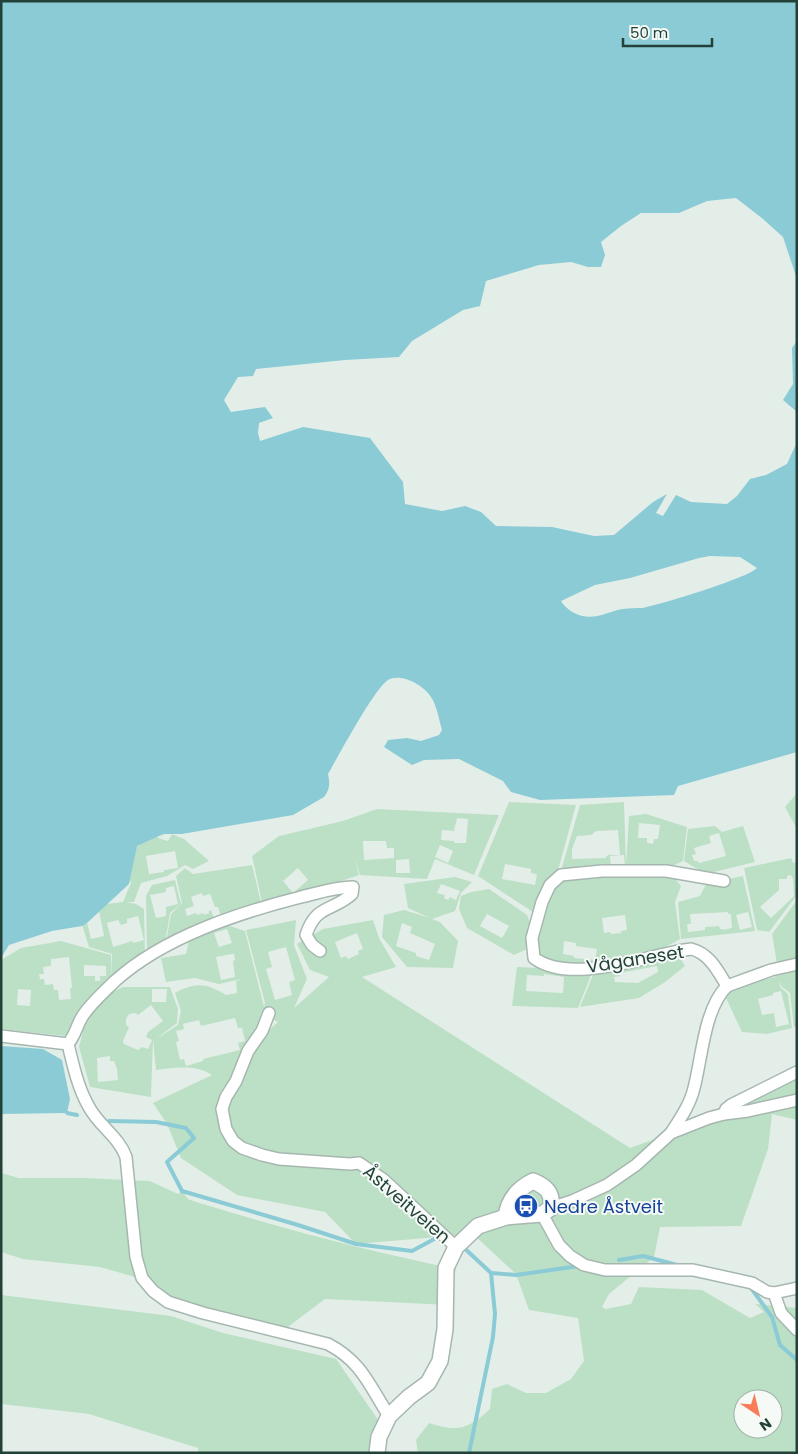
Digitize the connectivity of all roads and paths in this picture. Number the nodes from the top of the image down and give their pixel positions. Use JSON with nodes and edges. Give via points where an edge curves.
{"nodes":[{"id":1,"x":724,"y":881,"type":"dead end"},
{"id":2,"x":320,"y":951,"type":"dead end"},
{"id":3,"x":797,"y":964,"type":"edge"},
{"id":4,"x":727,"y":986,"type":"junction"},
{"id":5,"x":269,"y":1013,"type":"dead end"},
{"id":6,"x":1,"y":1036,"type":"edge"},
{"id":7,"x":68,"y":1044,"type":"junction"},
{"id":8,"x":797,"y":1072,"type":"edge"},
{"id":9,"x":797,"y":1100,"type":"edge"},
{"id":10,"x":724,"y":1114,"type":"junction"},
{"id":11,"x":671,"y":1133,"type":"junction"},
{"id":12,"x":546,"y":1211,"type":"junction"},
{"id":13,"x":506,"y":1217,"type":"junction"},
{"id":14,"x":456,"y":1241,"type":"junction"},
{"id":15,"x":797,"y":1288,"type":"edge"},
{"id":16,"x":774,"y":1293,"type":"junction"},
{"id":17,"x":797,"y":1330,"type":"edge"},
{"id":18,"x":389,"y":1416,"type":"junction"},
{"id":19,"x":377,"y":1453,"type":"edge"}],
"edges":[{"from":1,"to":4,"type":"street","name":"Våganeset","via":[[666,871],[561,875],[550,886],[542,902],[532,945],[534,958],[541,963],[564,968],[598,968],[682,950],[698,951],[710,961]]},
{"from":2,"to":7,"type":"street","via":[[306,936],[308,929],[315,916],[346,899],[352,894],[353,887],[316,893],[238,915],[161,949],[116,980],[100,996],[81,1018]]},
{"from":3,"to":4,"type":"street"},
{"from":4,"to":11,"type":"street","via":[[711,1014],[690,1101]]},
{"from":5,"to":14,"type":"street","name":"Åstveitveien","via":[[222,1109],[226,1130],[233,1141],[242,1148],[279,1159],[359,1163]]},
{"from":6,"to":7,"type":"street"},
{"from":7,"to":18,"type":"street","via":[[78,1084],[89,1108],[123,1148],[136,1257],[142,1278],[153,1291],[168,1302],[336,1348],[358,1366]]},
{"from":8,"to":10,"type":"street","via":[[731,1105]]},
{"from":9,"to":10,"type":"street","via":[[748,1112]]},
{"from":10,"to":11,"type":"street"},
{"from":11,"to":12,"type":"street","via":[[607,1186]]},
{"from":12,"to":13,"type":"street","name":"Åstveitveien"},
{"from":12,"to":13,"type":"street","via":[[552,1200],[549,1190],[533,1182],[522,1186],[514,1195],[507,1206]]},
{"from":12,"to":16,"type":"street","via":[[559,1245],[584,1265],[605,1270],[693,1270],[752,1283]]},
{"from":13,"to":14,"type":"street","name":"Åstveitveien","via":[[478,1226]]},
{"from":14,"to":18,"type":"street","name":"Åstveitveien","via":[[446,1268],[445,1329],[440,1360],[428,1383]]},
{"from":15,"to":16,"type":"street"},
{"from":16,"to":17,"type":"street","via":[[781,1313]]},
{"from":18,"to":19,"type":"street","name":"Åstveitveien","via":[[379,1437]]}]}
